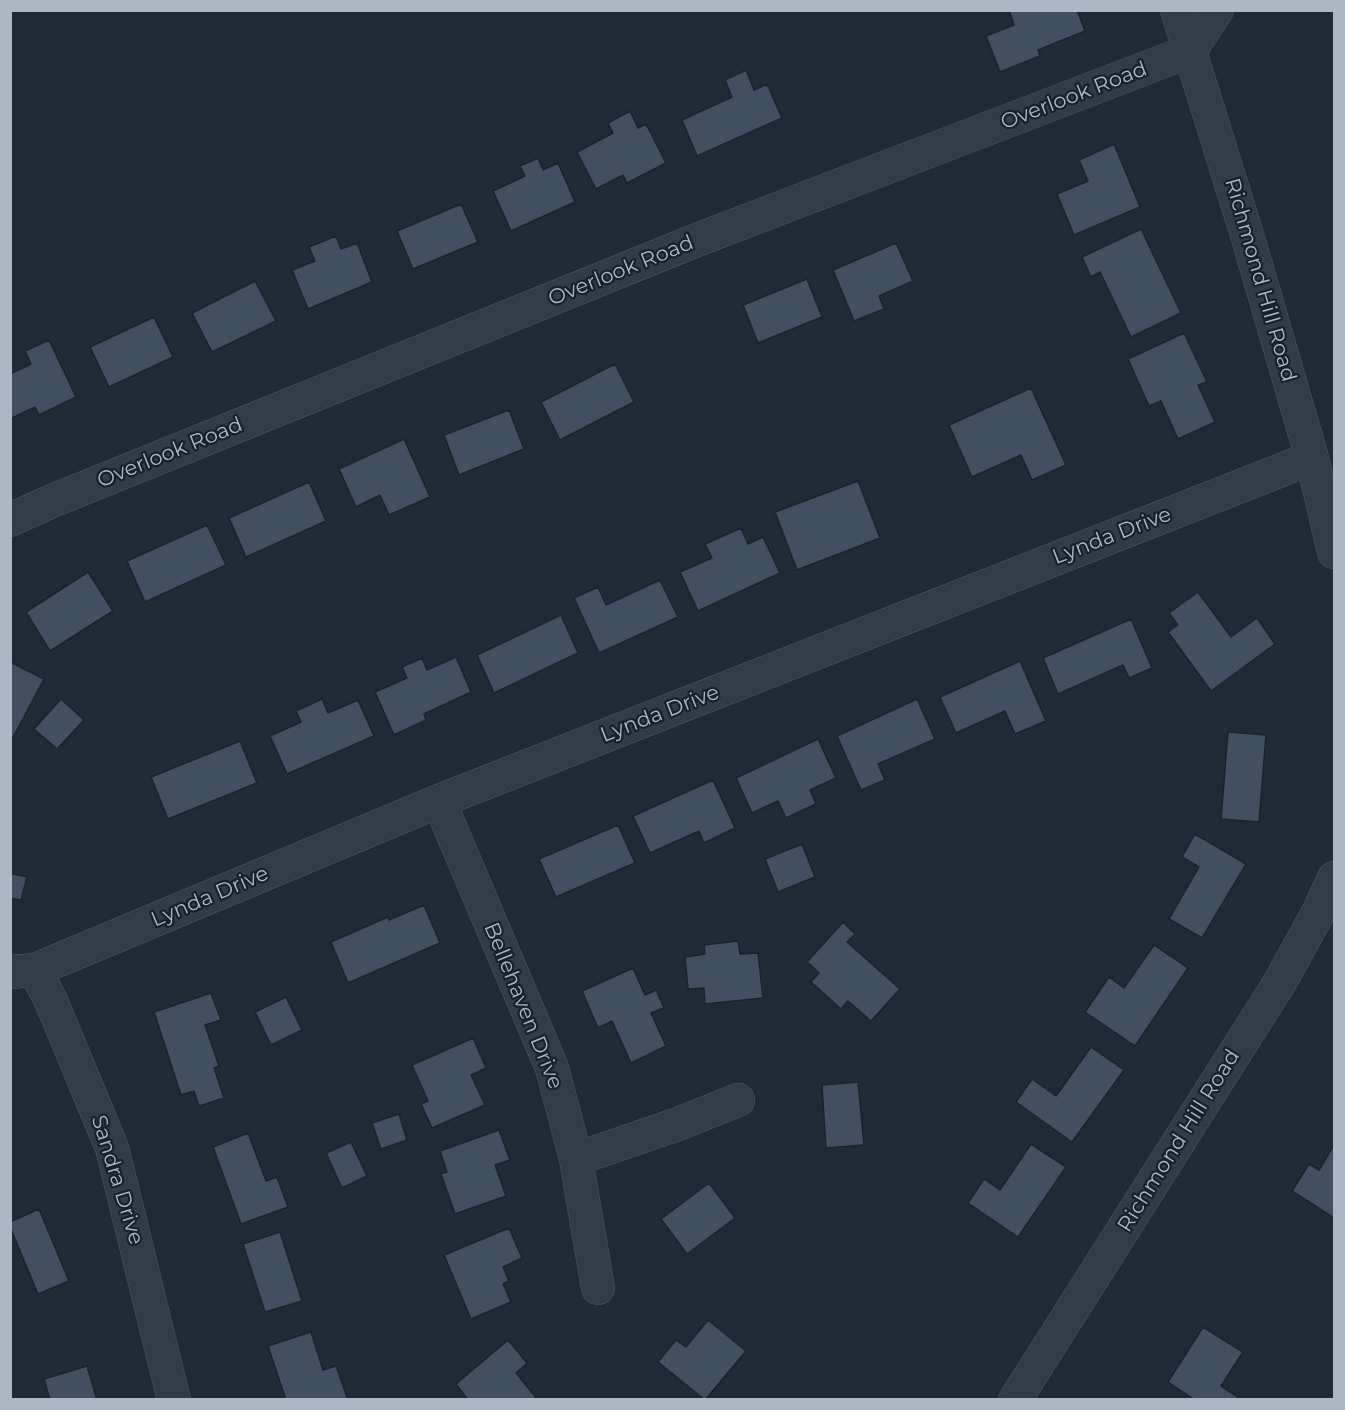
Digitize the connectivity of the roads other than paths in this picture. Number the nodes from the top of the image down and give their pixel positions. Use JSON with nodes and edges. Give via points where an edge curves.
{"nodes":[{"id":1,"x":1177,"y":10,"type":"edge"},
{"id":2,"x":1217,"y":10,"type":"edge"},
{"id":3,"x":1190,"y":51,"type":"junction"},
{"id":4,"x":1311,"y":458,"type":"junction"},
{"id":5,"x":10,"y":520,"type":"edge"},
{"id":6,"x":1335,"y":552,"type":"edge"},
{"id":7,"x":440,"y":801,"type":"junction"},
{"id":8,"x":1335,"y":878,"type":"edge"},
{"id":9,"x":23,"y":971,"type":"edge"},
{"id":10,"x":738,"y":1100,"type":"dead end"},
{"id":11,"x":576,"y":1159,"type":"junction"},
{"id":12,"x":598,"y":1288,"type":"dead end"},
{"id":13,"x":174,"y":1400,"type":"edge"},
{"id":14,"x":1015,"y":1400,"type":"edge"}],
"edges":[{"from":1,"to":3,"type":"street","name":"Richmond Hill Road"},
{"from":2,"to":3,"type":"street"},
{"from":3,"to":4,"type":"street","name":"Richmond Hill Road"},
{"from":3,"to":5,"type":"street","name":"Overlook Road","via":[[697,240]]},
{"from":4,"to":6,"type":"street","name":"Richmond Hill Road"},
{"from":4,"to":7,"type":"street","name":"Lynda Drive"},
{"from":7,"to":9,"type":"street","name":"Lynda Drive"},
{"from":7,"to":11,"type":"street","name":"Bellehaven Drive","via":[[552,1068]]},
{"from":8,"to":14,"type":"street","name":"Richmond Hill Road","via":[[1280,982]]},
{"from":9,"to":13,"type":"street","name":"Sandra Drive","via":[[51,1001],[112,1148]]},
{"from":10,"to":11,"type":"street"},
{"from":11,"to":12,"type":"street","name":"Bellehaven Drive"}]}
